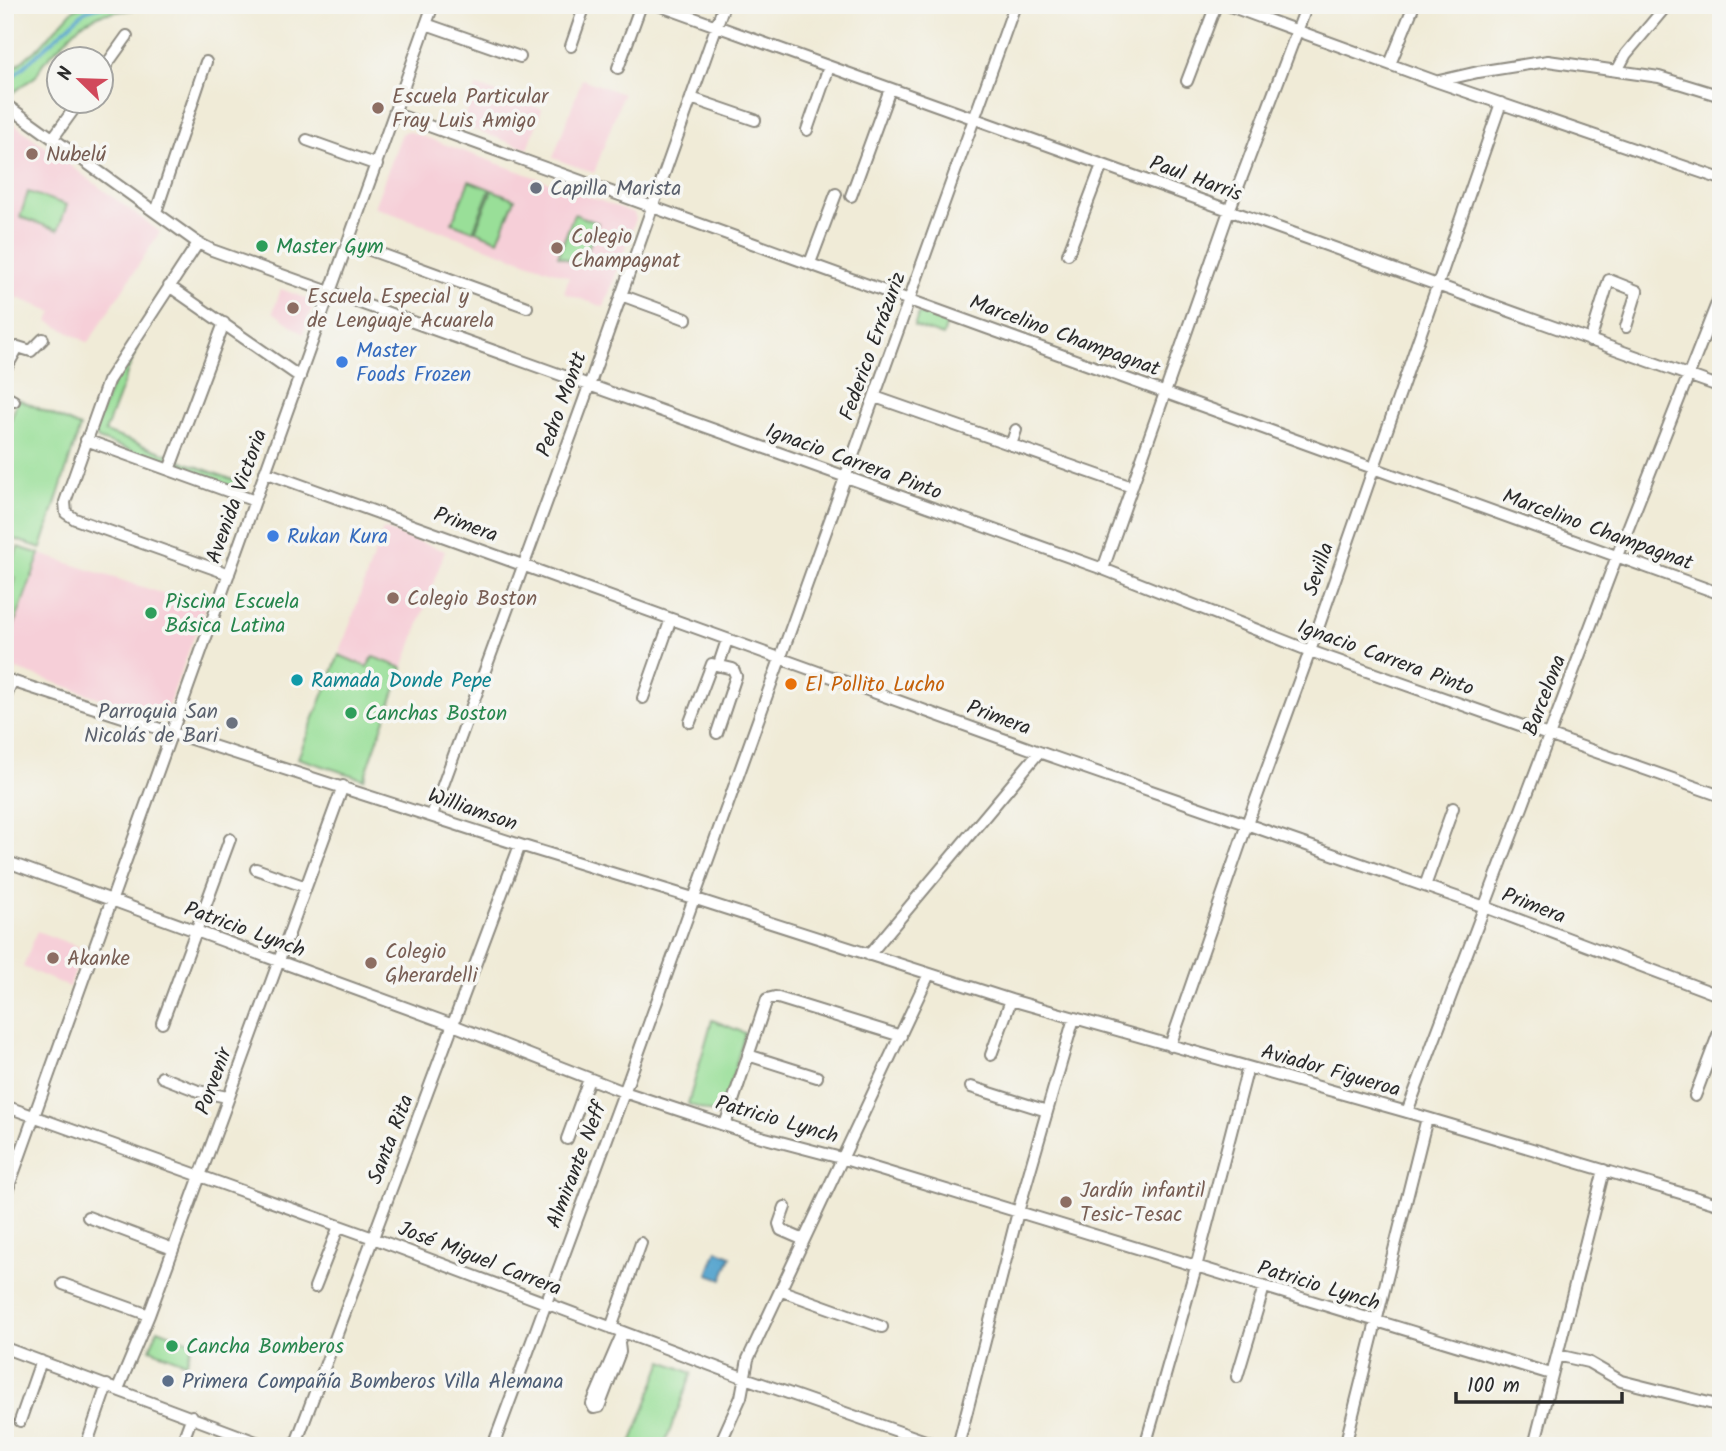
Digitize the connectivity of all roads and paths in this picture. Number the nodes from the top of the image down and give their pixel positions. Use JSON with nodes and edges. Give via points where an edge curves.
{"nodes":[{"id":1,"x":433,"y":5,"type":"edge"},
{"id":2,"x":585,"y":5,"type":"edge"},
{"id":3,"x":641,"y":5,"type":"edge"},
{"id":4,"x":658,"y":5,"type":"edge"},
{"id":5,"x":724,"y":5,"type":"edge"},
{"id":6,"x":1016,"y":5,"type":"edge"},
{"id":7,"x":1216,"y":5,"type":"edge"},
{"id":8,"x":1227,"y":5,"type":"edge"},
{"id":9,"x":1307,"y":5,"type":"edge"},
{"id":10,"x":1413,"y":5,"type":"edge"},
{"id":11,"x":1667,"y":5,"type":"edge"},
{"id":12,"x":426,"y":24,"type":"junction"},
{"id":13,"x":716,"y":27,"type":"junction"},
{"id":14,"x":1297,"y":31,"type":"junction"},
{"id":15,"x":127,"y":36,"type":"dead end"},
{"id":16,"x":571,"y":46,"type":"dead end"},
{"id":17,"x":116,"y":51,"type":"edge"},
{"id":18,"x":520,"y":57,"type":"dead end"},
{"id":19,"x":206,"y":62,"type":"dead end"},
{"id":20,"x":1390,"y":64,"type":"junction"},
{"id":21,"x":618,"y":68,"type":"dead end"},
{"id":22,"x":829,"y":68,"type":"junction"},
{"id":23,"x":1618,"y":69,"type":"junction"},
{"id":24,"x":1187,"y":81,"type":"dead end"},
{"id":25,"x":1438,"y":82,"type":"junction"},
{"id":26,"x":890,"y":89,"type":"junction"},
{"id":27,"x":1721,"y":96,"type":"edge"},
{"id":28,"x":691,"y":97,"type":"junction"},
{"id":29,"x":1502,"y":103,"type":"junction"},
{"id":30,"x":7,"y":105,"type":"edge"},
{"id":31,"x":396,"y":114,"type":"junction"},
{"id":32,"x":68,"y":116,"type":"edge"},
{"id":33,"x":755,"y":120,"type":"dead end"},
{"id":34,"x":975,"y":120,"type":"junction"},
{"id":35,"x":807,"y":130,"type":"dead end"},
{"id":36,"x":52,"y":138,"type":"junction"},
{"id":37,"x":307,"y":140,"type":"dead end"},
{"id":38,"x":1102,"y":165,"type":"junction"},
{"id":39,"x":377,"y":166,"type":"junction"},
{"id":40,"x":1721,"y":179,"type":"edge"},
{"id":41,"x":835,"y":194,"type":"dead end"},
{"id":42,"x":851,"y":195,"type":"dead end"},
{"id":43,"x":652,"y":206,"type":"junction"},
{"id":44,"x":1229,"y":211,"type":"junction"},
{"id":45,"x":156,"y":212,"type":"junction"},
{"id":46,"x":348,"y":242,"type":"junction"},
{"id":47,"x":198,"y":243,"type":"junction"},
{"id":48,"x":1068,"y":254,"type":"dead end"},
{"id":49,"x":810,"y":263,"type":"junction"},
{"id":50,"x":1436,"y":285,"type":"junction"},
{"id":51,"x":169,"y":286,"type":"junction"},
{"id":52,"x":1721,"y":293,"type":"edge"},
{"id":53,"x":330,"y":294,"type":"junction"},
{"id":54,"x":621,"y":295,"type":"junction"},
{"id":55,"x":910,"y":299,"type":"junction"},
{"id":56,"x":527,"y":307,"type":"dead end"},
{"id":57,"x":686,"y":319,"type":"dead end"},
{"id":58,"x":224,"y":323,"type":"junction"},
{"id":59,"x":1626,"y":327,"type":"dead end"},
{"id":60,"x":43,"y":339,"type":"dead end"},
{"id":61,"x":6,"y":340,"type":"edge"},
{"id":62,"x":1590,"y":341,"type":"junction"},
{"id":63,"x":18,"y":347,"type":"junction"},
{"id":64,"x":5,"y":370,"type":"edge"},
{"id":65,"x":1688,"y":376,"type":"junction"},
{"id":66,"x":300,"y":377,"type":"junction"},
{"id":67,"x":588,"y":386,"type":"junction"},
{"id":68,"x":1721,"y":387,"type":"edge"},
{"id":69,"x":1165,"y":392,"type":"junction"},
{"id":70,"x":875,"y":397,"type":"junction"},
{"id":71,"x":1016,"y":430,"type":"dead end"},
{"id":72,"x":86,"y":440,"type":"junction"},
{"id":73,"x":1011,"y":445,"type":"junction"},
{"id":74,"x":1373,"y":467,"type":"junction"},
{"id":75,"x":169,"y":470,"type":"junction"},
{"id":76,"x":265,"y":472,"type":"junction"},
{"id":77,"x":845,"y":478,"type":"junction"},
{"id":78,"x":1132,"y":487,"type":"junction"},
{"id":79,"x":255,"y":501,"type":"junction"},
{"id":80,"x":1617,"y":556,"type":"junction"},
{"id":81,"x":523,"y":566,"type":"junction"},
{"id":82,"x":1103,"y":569,"type":"junction"},
{"id":83,"x":229,"y":574,"type":"junction"},
{"id":84,"x":1721,"y":594,"type":"edge"},
{"id":85,"x":671,"y":619,"type":"junction"},
{"id":86,"x":727,"y":640,"type":"junction"},
{"id":87,"x":1311,"y":651,"type":"junction"},
{"id":88,"x":779,"y":658,"type":"junction"},
{"id":89,"x":719,"y":664,"type":"junction"},
{"id":90,"x":9,"y":680,"type":"edge"},
{"id":91,"x":643,"y":698,"type":"dead end"},
{"id":92,"x":5,"y":699,"type":"edge"},
{"id":93,"x":690,"y":722,"type":"dead end"},
{"id":94,"x":171,"y":732,"type":"junction"},
{"id":95,"x":717,"y":733,"type":"dead end"},
{"id":96,"x":1550,"y":736,"type":"junction"},
{"id":97,"x":1039,"y":752,"type":"junction"},
{"id":98,"x":343,"y":786,"type":"junction"},
{"id":99,"x":1721,"y":796,"type":"edge"},
{"id":100,"x":1453,"y":808,"type":"dead end"},
{"id":101,"x":432,"y":815,"type":"junction"},
{"id":102,"x":1247,"y":824,"type":"junction"},
{"id":103,"x":230,"y":839,"type":"dead end"},
{"id":104,"x":520,"y":845,"type":"junction"},
{"id":105,"x":5,"y":861,"type":"edge"},
{"id":106,"x":256,"y":869,"type":"dead end"},
{"id":107,"x":1425,"y":886,"type":"junction"},
{"id":108,"x":306,"y":887,"type":"junction"},
{"id":109,"x":693,"y":898,"type":"junction"},
{"id":110,"x":113,"y":901,"type":"junction"},
{"id":111,"x":1485,"y":907,"type":"junction"},
{"id":112,"x":197,"y":931,"type":"junction"},
{"id":113,"x":869,"y":955,"type":"junction"},
{"id":114,"x":279,"y":962,"type":"junction"},
{"id":115,"x":929,"y":974,"type":"junction"},
{"id":116,"x":1721,"y":996,"type":"edge"},
{"id":117,"x":1011,"y":1000,"type":"junction"},
{"id":118,"x":1074,"y":1018,"type":"junction"},
{"id":119,"x":162,"y":1023,"type":"dead end"},
{"id":120,"x":453,"y":1025,"type":"junction"},
{"id":121,"x":1721,"y":1027,"type":"edge"},
{"id":122,"x":901,"y":1036,"type":"junction"},
{"id":123,"x":1170,"y":1046,"type":"junction"},
{"id":124,"x":748,"y":1055,"type":"junction"},
{"id":125,"x":991,"y":1055,"type":"dead end"},
{"id":126,"x":1248,"y":1067,"type":"junction"},
{"id":127,"x":817,"y":1076,"type":"dead end"},
{"id":128,"x":162,"y":1077,"type":"dead end"},
{"id":129,"x":589,"y":1079,"type":"junction"},
{"id":130,"x":971,"y":1087,"type":"dead end"},
{"id":131,"x":624,"y":1092,"type":"junction"},
{"id":132,"x":1695,"y":1096,"type":"dead end"},
{"id":133,"x":228,"y":1097,"type":"junction"},
{"id":134,"x":5,"y":1106,"type":"edge"},
{"id":135,"x":1047,"y":1111,"type":"junction"},
{"id":136,"x":1407,"y":1112,"type":"junction"},
{"id":137,"x":34,"y":1116,"type":"junction"},
{"id":138,"x":1427,"y":1118,"type":"junction"},
{"id":139,"x":725,"y":1125,"type":"junction"},
{"id":140,"x":566,"y":1139,"type":"dead end"},
{"id":141,"x":841,"y":1158,"type":"junction"},
{"id":142,"x":1604,"y":1170,"type":"junction"},
{"id":143,"x":199,"y":1176,"type":"junction"},
{"id":144,"x":5,"y":1197,"type":"edge"},
{"id":145,"x":1721,"y":1205,"type":"edge"},
{"id":146,"x":785,"y":1207,"type":"dead end"},
{"id":147,"x":1018,"y":1212,"type":"junction"},
{"id":148,"x":88,"y":1217,"type":"dead end"},
{"id":149,"x":339,"y":1226,"type":"junction"},
{"id":150,"x":373,"y":1238,"type":"junction"},
{"id":151,"x":804,"y":1240,"type":"junction"},
{"id":152,"x":642,"y":1243,"type":"dead end"},
{"id":153,"x":173,"y":1249,"type":"junction"},
{"id":154,"x":1196,"y":1267,"type":"junction"},
{"id":155,"x":63,"y":1284,"type":"dead end"},
{"id":156,"x":314,"y":1287,"type":"dead end"},
{"id":157,"x":1264,"y":1287,"type":"junction"},
{"id":158,"x":782,"y":1290,"type":"junction"},
{"id":159,"x":545,"y":1303,"type":"junction"},
{"id":160,"x":149,"y":1315,"type":"junction"},
{"id":161,"x":1376,"y":1322,"type":"junction"},
{"id":162,"x":882,"y":1327,"type":"dead end"},
{"id":163,"x":611,"y":1328,"type":"junction"},
{"id":164,"x":621,"y":1337,"type":"junction"},
{"id":165,"x":5,"y":1348,"type":"edge"},
{"id":166,"x":1557,"y":1354,"type":"junction"},
{"id":167,"x":41,"y":1361,"type":"junction"},
{"id":168,"x":1551,"y":1374,"type":"junction"},
{"id":169,"x":1237,"y":1377,"type":"dead end"},
{"id":170,"x":745,"y":1378,"type":"junction"},
{"id":171,"x":113,"y":1387,"type":"junction"},
{"id":172,"x":1721,"y":1406,"type":"edge"},
{"id":173,"x":192,"y":1416,"type":"junction"},
{"id":174,"x":20,"y":1421,"type":"dead end"},
{"id":175,"x":86,"y":1446,"type":"edge"},
{"id":176,"x":181,"y":1446,"type":"edge"},
{"id":177,"x":267,"y":1446,"type":"edge"},
{"id":178,"x":295,"y":1446,"type":"edge"},
{"id":179,"x":493,"y":1446,"type":"edge"},
{"id":180,"x":719,"y":1446,"type":"edge"},
{"id":181,"x":940,"y":1446,"type":"edge"},
{"id":182,"x":958,"y":1446,"type":"edge"},
{"id":183,"x":1145,"y":1446,"type":"edge"},
{"id":184,"x":1345,"y":1446,"type":"edge"},
{"id":185,"x":1534,"y":1446,"type":"edge"}],
"edges":[{"from":1,"to":12,"type":"street","name":"Avenida Victoria"},
{"from":2,"to":16,"type":"street"},
{"from":3,"to":21,"type":"street"},
{"from":4,"to":13,"type":"street","name":"Paul Harris"},
{"from":5,"to":13,"type":"street","name":"Pedro Montt"},
{"from":6,"to":34,"type":"street","name":"Federico Errázuriz"},
{"from":7,"to":24,"type":"street"},
{"from":8,"to":14,"type":"street"},
{"from":9,"to":14,"type":"street"},
{"from":10,"to":20,"type":"street"},
{"from":11,"to":23,"type":"street"},
{"from":12,"to":18,"type":"street"},
{"from":12,"to":31,"type":"street","name":"Avenida Victoria"},
{"from":13,"to":22,"type":"street","name":"Paul Harris"},
{"from":13,"to":28,"type":"street","name":"Pedro Montt"},
{"from":14,"to":20,"type":"street"},
{"from":14,"to":44,"type":"street"},
{"from":15,"to":17,"type":"street"},
{"from":19,"to":45,"type":"street"},
{"from":20,"to":25,"type":"street"},
{"from":22,"to":26,"type":"street","name":"Paul Harris"},
{"from":22,"to":35,"type":"street"},
{"from":23,"to":25,"type":"street","via":[[1548,61]]},
{"from":23,"to":27,"type":"street"},
{"from":25,"to":29,"type":"street"},
{"from":26,"to":34,"type":"street","name":"Paul Harris"},
{"from":26,"to":42,"type":"street"},
{"from":28,"to":33,"type":"street"},
{"from":28,"to":43,"type":"street","name":"Pedro Montt"},
{"from":29,"to":40,"type":"street"},
{"from":29,"to":50,"type":"street","name":"Sevilla"},
{"from":30,"to":36,"type":"street","name":"Ignacio Carrera Pinto"},
{"from":31,"to":39,"type":"street","name":"Avenida Victoria"},
{"from":31,"to":43,"type":"street","name":"Marcelino Champagnat"},
{"from":32,"to":36,"type":"street"},
{"from":34,"to":38,"type":"street","name":"Paul Harris"},
{"from":34,"to":55,"type":"street","name":"Federico Errázuriz"},
{"from":36,"to":45,"type":"street","name":"Ignacio Carrera Pinto"},
{"from":37,"to":39,"type":"street"},
{"from":38,"to":44,"type":"street","name":"Paul Harris"},
{"from":38,"to":48,"type":"street"},
{"from":39,"to":46,"type":"street","name":"Avenida Victoria"},
{"from":41,"to":49,"type":"street","via":[[829,233]]},
{"from":43,"to":49,"type":"street","name":"Marcelino Champagnat"},
{"from":43,"to":54,"type":"street","name":"Pedro Montt"},
{"from":44,"to":50,"type":"street","name":"Paul Harris"},
{"from":44,"to":69,"type":"street"},
{"from":45,"to":47,"type":"street","name":"Ignacio Carrera Pinto"},
{"from":46,"to":53,"type":"street","name":"Avenida Victoria"},
{"from":46,"to":56,"type":"street"},
{"from":47,"to":51,"type":"street"},
{"from":47,"to":53,"type":"street","name":"Ignacio Carrera Pinto"},
{"from":49,"to":55,"type":"street","name":"Marcelino Champagnat"},
{"from":50,"to":62,"type":"street","name":"Paul Harris"},
{"from":50,"to":74,"type":"street","name":"Sevilla"},
{"from":51,"to":58,"type":"street"},
{"from":51,"to":72,"type":"street","via":[[108,381]]},
{"from":52,"to":65,"type":"street","name":"Barcelona"},
{"from":53,"to":66,"type":"street","name":"Avenida Victoria"},
{"from":53,"to":67,"type":"street","name":"Ignacio Carrera Pinto"},
{"from":54,"to":57,"type":"street"},
{"from":54,"to":67,"type":"street","name":"Pedro Montt"},
{"from":55,"to":69,"type":"street","name":"Marcelino Champagnat"},
{"from":55,"to":70,"type":"street","name":"Federico Errázuriz"},
{"from":58,"to":66,"type":"street"},
{"from":58,"to":75,"type":"street"},
{"from":59,"to":62,"type":"street","via":[[1637,291],[1609,280]]},
{"from":60,"to":63,"type":"street","via":[[31,351]]},
{"from":61,"to":63,"type":"street"},
{"from":62,"to":65,"type":"street","name":"Paul Harris"},
{"from":63,"to":64,"type":"street"},
{"from":65,"to":68,"type":"street","name":"Paul Harris"},
{"from":65,"to":80,"type":"street","name":"Barcelona"},
{"from":66,"to":76,"type":"street","name":"Avenida Victoria"},
{"from":67,"to":77,"type":"street","name":"Ignacio Carrera Pinto"},
{"from":67,"to":81,"type":"street","name":"Pedro Montt"},
{"from":69,"to":74,"type":"street","name":"Marcelino Champagnat"},
{"from":69,"to":78,"type":"street"},
{"from":70,"to":73,"type":"street"},
{"from":70,"to":77,"type":"street","name":"Federico Errázuriz"},
{"from":71,"to":73,"type":"street"},
{"from":72,"to":75,"type":"street"},
{"from":72,"to":83,"type":"street","via":[[65,502],[66,513]]},
{"from":73,"to":78,"type":"street"},
{"from":74,"to":80,"type":"street","name":"Marcelino Champagnat"},
{"from":74,"to":87,"type":"street","name":"Sevilla"},
{"from":75,"to":79,"type":"street"},
{"from":76,"to":79,"type":"street","name":"Avenida Victoria"},
{"from":76,"to":81,"type":"street","name":"Primera"},
{"from":77,"to":82,"type":"street","name":"Ignacio Carrera Pinto"},
{"from":77,"to":88,"type":"street","name":"Federico Errázuriz"},
{"from":78,"to":82,"type":"street"},
{"from":79,"to":83,"type":"street","name":"Avenida Victoria"},
{"from":80,"to":84,"type":"street","name":"Marcelino Champagnat"},
{"from":80,"to":96,"type":"street","name":"Barcelona"},
{"from":81,"to":85,"type":"street","name":"Primera"},
{"from":81,"to":101,"type":"street","name":"Pedro Montt"},
{"from":82,"to":87,"type":"street","name":"Ignacio Carrera Pinto"},
{"from":83,"to":94,"type":"street","name":"Avenida Victoria"},
{"from":85,"to":86,"type":"street","name":"Primera"},
{"from":85,"to":91,"type":"street"},
{"from":86,"to":88,"type":"street","name":"Primera"},
{"from":86,"to":89,"type":"street"},
{"from":87,"to":96,"type":"street","name":"Ignacio Carrera Pinto"},
{"from":87,"to":102,"type":"street","name":"Sevilla"},
{"from":88,"to":97,"type":"street","name":"Primera"},
{"from":88,"to":109,"type":"street","name":"Federico Errázuriz"},
{"from":89,"to":93,"type":"street","via":[[710,667]]},
{"from":89,"to":95,"type":"street","via":[[733,669],[736,676]]},
{"from":90,"to":92,"type":"street"},
{"from":90,"to":94,"type":"street","name":"Williamson"},
{"from":94,"to":98,"type":"street","name":"Williamson"},
{"from":94,"to":110,"type":"street","name":"Avenida Victoria"},
{"from":96,"to":99,"type":"street","name":"Ignacio Carrera Pinto"},
{"from":96,"to":111,"type":"street","name":"Barcelona"},
{"from":97,"to":102,"type":"street","name":"Primera"},
{"from":97,"to":113,"type":"street"},
{"from":98,"to":101,"type":"street","name":"Williamson"},
{"from":98,"to":108,"type":"street","name":"Porvenir"},
{"from":100,"to":107,"type":"street"},
{"from":101,"to":104,"type":"street","name":"Williamson"},
{"from":102,"to":107,"type":"street","name":"Primera"},
{"from":102,"to":123,"type":"street","name":"Sevilla"},
{"from":103,"to":112,"type":"street"},
{"from":104,"to":109,"type":"street","name":"Williamson"},
{"from":104,"to":120,"type":"street","name":"Santa Rita"},
{"from":105,"to":110,"type":"street","name":"Patricio Lynch"},
{"from":106,"to":108,"type":"street"},
{"from":107,"to":111,"type":"street","name":"Primera"},
{"from":108,"to":114,"type":"street","name":"Porvenir"},
{"from":109,"to":113,"type":"street","name":"Williamson"},
{"from":109,"to":131,"type":"street","name":"Almirante Neff"},
{"from":110,"to":112,"type":"street","name":"Patricio Lynch"},
{"from":110,"to":137,"type":"street","name":"Avenida Victoria"},
{"from":111,"to":116,"type":"street","name":"Primera"},
{"from":111,"to":136,"type":"street","name":"Barcelona"},
{"from":112,"to":114,"type":"street","name":"Patricio Lynch"},
{"from":112,"to":119,"type":"street"},
{"from":113,"to":115,"type":"street","name":"Williamson"},
{"from":114,"to":120,"type":"street","name":"Patricio Lynch"},
{"from":114,"to":133,"type":"street","name":"Porvenir"},
{"from":115,"to":117,"type":"street","name":"Aviador Figueroa"},
{"from":115,"to":122,"type":"street"},
{"from":117,"to":118,"type":"street","name":"Aviador Figueroa"},
{"from":117,"to":125,"type":"street"},
{"from":118,"to":123,"type":"street","name":"Aviador Figueroa"},
{"from":118,"to":135,"type":"street"},
{"from":120,"to":129,"type":"street","name":"Patricio Lynch"},
{"from":120,"to":150,"type":"street","name":"Santa Rita"},
{"from":121,"to":132,"type":"street"},
{"from":122,"to":124,"type":"street","via":[[775,997],[767,999]]},
{"from":122,"to":141,"type":"street"},
{"from":123,"to":126,"type":"street","name":"Aviador Figueroa"},
{"from":124,"to":127,"type":"street"},
{"from":124,"to":139,"type":"street"},
{"from":126,"to":136,"type":"street","name":"Aviador Figueroa"},
{"from":126,"to":154,"type":"street"},
{"from":128,"to":133,"type":"street"},
{"from":129,"to":131,"type":"street","name":"Patricio Lynch"},
{"from":129,"to":140,"type":"street"},
{"from":130,"to":135,"type":"street"},
{"from":131,"to":139,"type":"street","name":"Patricio Lynch"},
{"from":131,"to":159,"type":"street","name":"Almirante Neff"},
{"from":133,"to":143,"type":"street","name":"Porvenir"},
{"from":134,"to":137,"type":"street","name":"José Miguel Carrera"},
{"from":135,"to":147,"type":"street"},
{"from":136,"to":138,"type":"street","name":"Aviador Figueroa"},
{"from":137,"to":143,"type":"street","name":"José Miguel Carrera"},
{"from":137,"to":144,"type":"street","name":"Avenida Victoria"},
{"from":138,"to":142,"type":"street","name":"Aviador Figueroa"},
{"from":138,"to":161,"type":"street"},
{"from":139,"to":141,"type":"street","name":"Patricio Lynch"},
{"from":141,"to":147,"type":"street","name":"Patricio Lynch"},
{"from":141,"to":151,"type":"street"},
{"from":142,"to":145,"type":"street","name":"Aviador Figueroa"},
{"from":142,"to":166,"type":"street"},
{"from":143,"to":149,"type":"street","name":"José Miguel Carrera"},
{"from":143,"to":153,"type":"street","name":"Porvenir"},
{"from":146,"to":151,"type":"street","via":[[781,1230]]},
{"from":147,"to":154,"type":"street","name":"Patricio Lynch"},
{"from":147,"to":182,"type":"street"},
{"from":148,"to":153,"type":"street"},
{"from":149,"to":150,"type":"street","name":"José Miguel Carrera"},
{"from":149,"to":156,"type":"street"},
{"from":150,"to":159,"type":"street","name":"José Miguel Carrera"},
{"from":150,"to":178,"type":"street","name":"Santa Rita"},
{"from":151,"to":158,"type":"street"},
{"from":152,"to":163,"type":"street"},
{"from":153,"to":160,"type":"street","name":"Porvenir"},
{"from":154,"to":157,"type":"street","name":"Patricio Lynch"},
{"from":154,"to":183,"type":"street"},
{"from":155,"to":160,"type":"street"},
{"from":157,"to":161,"type":"street","name":"Patricio Lynch"},
{"from":157,"to":169,"type":"street"},
{"from":158,"to":162,"type":"street"},
{"from":158,"to":170,"type":"street","via":[[748,1360]]},
{"from":159,"to":163,"type":"street","name":"José Miguel Carrera"},
{"from":159,"to":179,"type":"street","name":"Almirante Neff"},
{"from":160,"to":171,"type":"street","name":"Porvenir"},
{"from":161,"to":168,"type":"street","name":"Patricio Lynch"},
{"from":161,"to":184,"type":"street"},
{"from":163,"to":164,"type":"street","name":"José Miguel Carrera"},
{"from":164,"to":164,"type":"street","via":[[592,1404],[594,1408],[599,1407],[620,1352]]},
{"from":164,"to":170,"type":"street","name":"José Miguel Carrera"},
{"from":165,"to":167,"type":"street"},
{"from":166,"to":168,"type":"street"},
{"from":166,"to":172,"type":"street","via":[[1588,1363],[1621,1381]]},
{"from":167,"to":171,"type":"street"},
{"from":167,"to":174,"type":"street"},
{"from":168,"to":185,"type":"street"},
{"from":170,"to":180,"type":"street"},
{"from":170,"to":181,"type":"street","name":"José Miguel Carrera"},
{"from":171,"to":173,"type":"street"},
{"from":171,"to":175,"type":"street","name":"Porvenir"},
{"from":173,"to":176,"type":"street"},
{"from":173,"to":177,"type":"street"}]}
